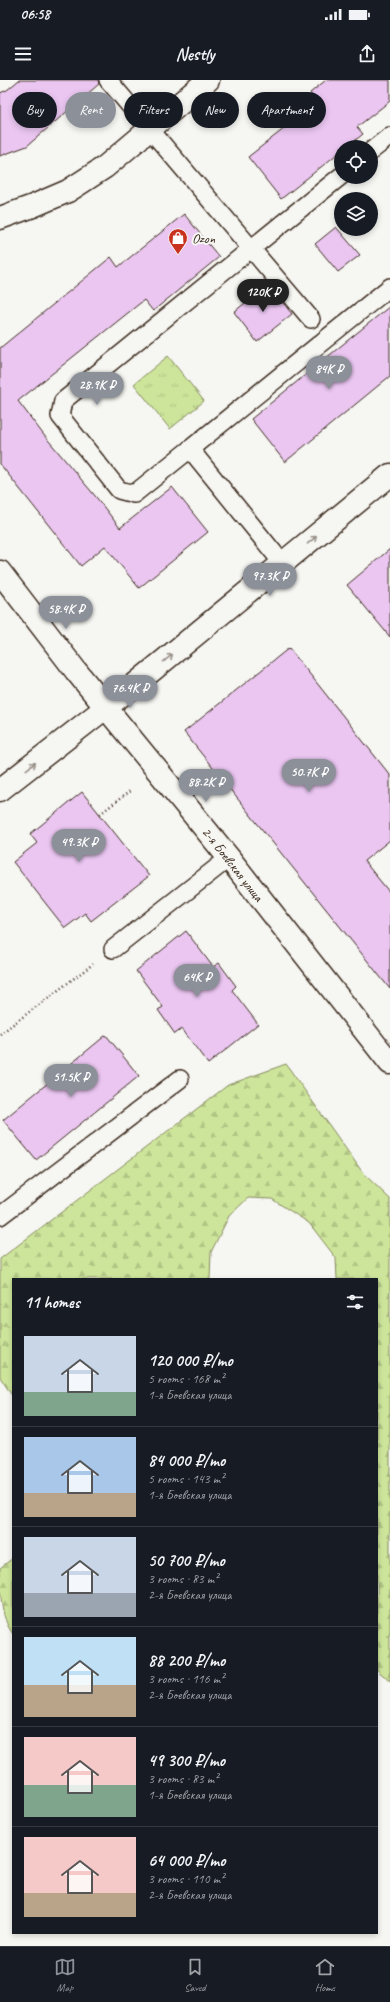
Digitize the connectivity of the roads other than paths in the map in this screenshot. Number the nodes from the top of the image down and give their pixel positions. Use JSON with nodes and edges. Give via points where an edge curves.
{"nodes":[{"id":1,"x":108,"y":80,"type":"edge"},
{"id":2,"x":208,"y":80,"type":"edge"},
{"id":3,"x":149,"y":129,"type":"junction"},
{"id":4,"x":390,"y":136,"type":"edge"},
{"id":5,"x":378,"y":145,"type":"edge"},
{"id":6,"x":334,"y":182,"type":"edge"},
{"id":7,"x":0,"y":218,"type":"edge"},
{"id":8,"x":251,"y":249,"type":"junction"},
{"id":9,"x":390,"y":286,"type":"edge"},
{"id":10,"x":311,"y":319,"type":"dead end"},
{"id":11,"x":190,"y":449,"type":"junction"},
{"id":12,"x":390,"y":475,"type":"edge"},
{"id":13,"x":283,"y":564,"type":"junction"},
{"id":14,"x":0,"y":572,"type":"edge"},
{"id":15,"x":107,"y":707,"type":"junction"},
{"id":16,"x":0,"y":790,"type":"edge"},
{"id":17,"x":229,"y":858,"type":"junction"},
{"id":18,"x":113,"y":949,"type":"road end"},
{"id":19,"x":390,"y":1063,"type":"edge"},
{"id":20,"x":180,"y":1079,"type":"dead end"},
{"id":21,"x":0,"y":1216,"type":"edge"}],
"edges":[{"from":1,"to":3,"type":"lane"},
{"from":2,"to":3,"type":"street"},
{"from":3,"to":7,"type":"street","via":[[105,167],[68,191]]},
{"from":3,"to":8,"type":"lane"},
{"from":4,"to":5,"type":"lane"},
{"from":6,"to":8,"type":"lane"},
{"from":8,"to":10,"type":"lane"},
{"from":8,"to":11,"type":"lane","via":[[63,401],[60,416],[119,490],[134,494]]},
{"from":9,"to":11,"type":"lane"},
{"from":11,"to":13,"type":"lane"},
{"from":13,"to":12,"type":"street","one_way":true},
{"from":15,"to":13,"type":"street","one_way":true},
{"from":14,"to":15,"type":"street","name":"2-я Боевская улица"},
{"from":16,"to":15,"type":"street","one_way":true},
{"from":15,"to":17,"type":"street","name":"2-я Боевская улица"},
{"from":17,"to":18,"type":"lane"},
{"from":17,"to":19,"type":"street","name":"2-я Боевская улица"},
{"from":20,"to":21,"type":"lane"}]}
